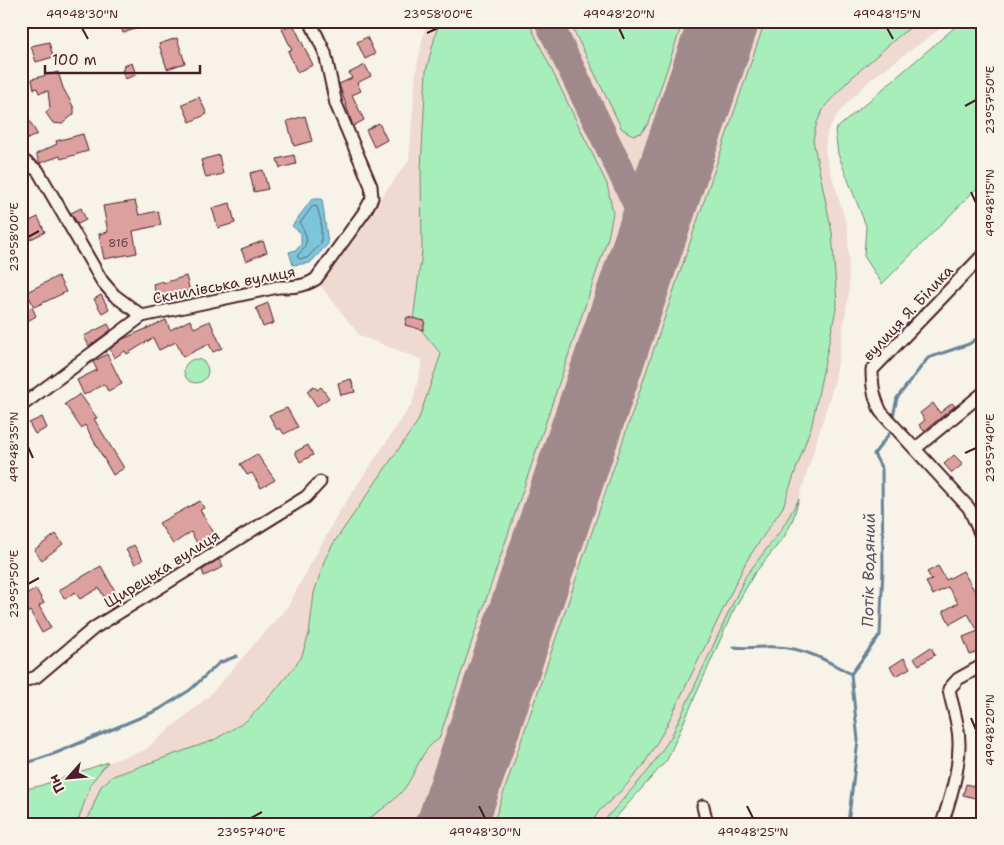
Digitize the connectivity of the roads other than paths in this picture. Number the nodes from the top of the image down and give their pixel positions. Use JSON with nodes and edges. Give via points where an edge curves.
{"nodes":[{"id":1,"x":310,"y":21,"type":"edge"},
{"id":2,"x":21,"y":159,"type":"edge"},
{"id":3,"x":983,"y":255,"type":"edge"},
{"id":4,"x":142,"y":316,"type":"junction"},
{"id":5,"x":983,"y":393,"type":"edge"},
{"id":6,"x":21,"y":406,"type":"edge"},
{"id":7,"x":916,"y":448,"type":"junction"},
{"id":8,"x":320,"y":482,"type":"dead end"},
{"id":9,"x":983,"y":540,"type":"edge"},
{"id":10,"x":983,"y":665,"type":"edge"},
{"id":11,"x":21,"y":682,"type":"edge"},
{"id":12,"x":703,"y":806,"type":"dead end"},
{"id":13,"x":707,"y":824,"type":"edge"},
{"id":14,"x":942,"y":824,"type":"edge"}],
"edges":[{"from":1,"to":4,"type":"street","name":"Скнилівська вулиця","via":[[326,53],[336,104],[371,186],[372,198],[365,211],[316,279],[309,284],[278,287]]},
{"from":2,"to":4,"type":"street","name":"Скнилівська вулиця","via":[[38,171],[102,281]]},
{"from":3,"to":7,"type":"street","name":"вулиця Я. Білика","via":[[872,370],[873,396],[881,412]]},
{"from":4,"to":6,"type":"street","name":"Скнилівська вулиця"},
{"from":5,"to":7,"type":"street"},
{"from":7,"to":9,"type":"street","name":"вулиця Я. Білика","via":[[969,508]]},
{"from":8,"to":11,"type":"street","name":"Щирецька вулиця","via":[[306,497],[94,628],[36,677]]},
{"from":10,"to":14,"type":"street","via":[[958,678],[949,689],[958,725],[959,750]]},
{"from":12,"to":13,"type":"street"}]}
